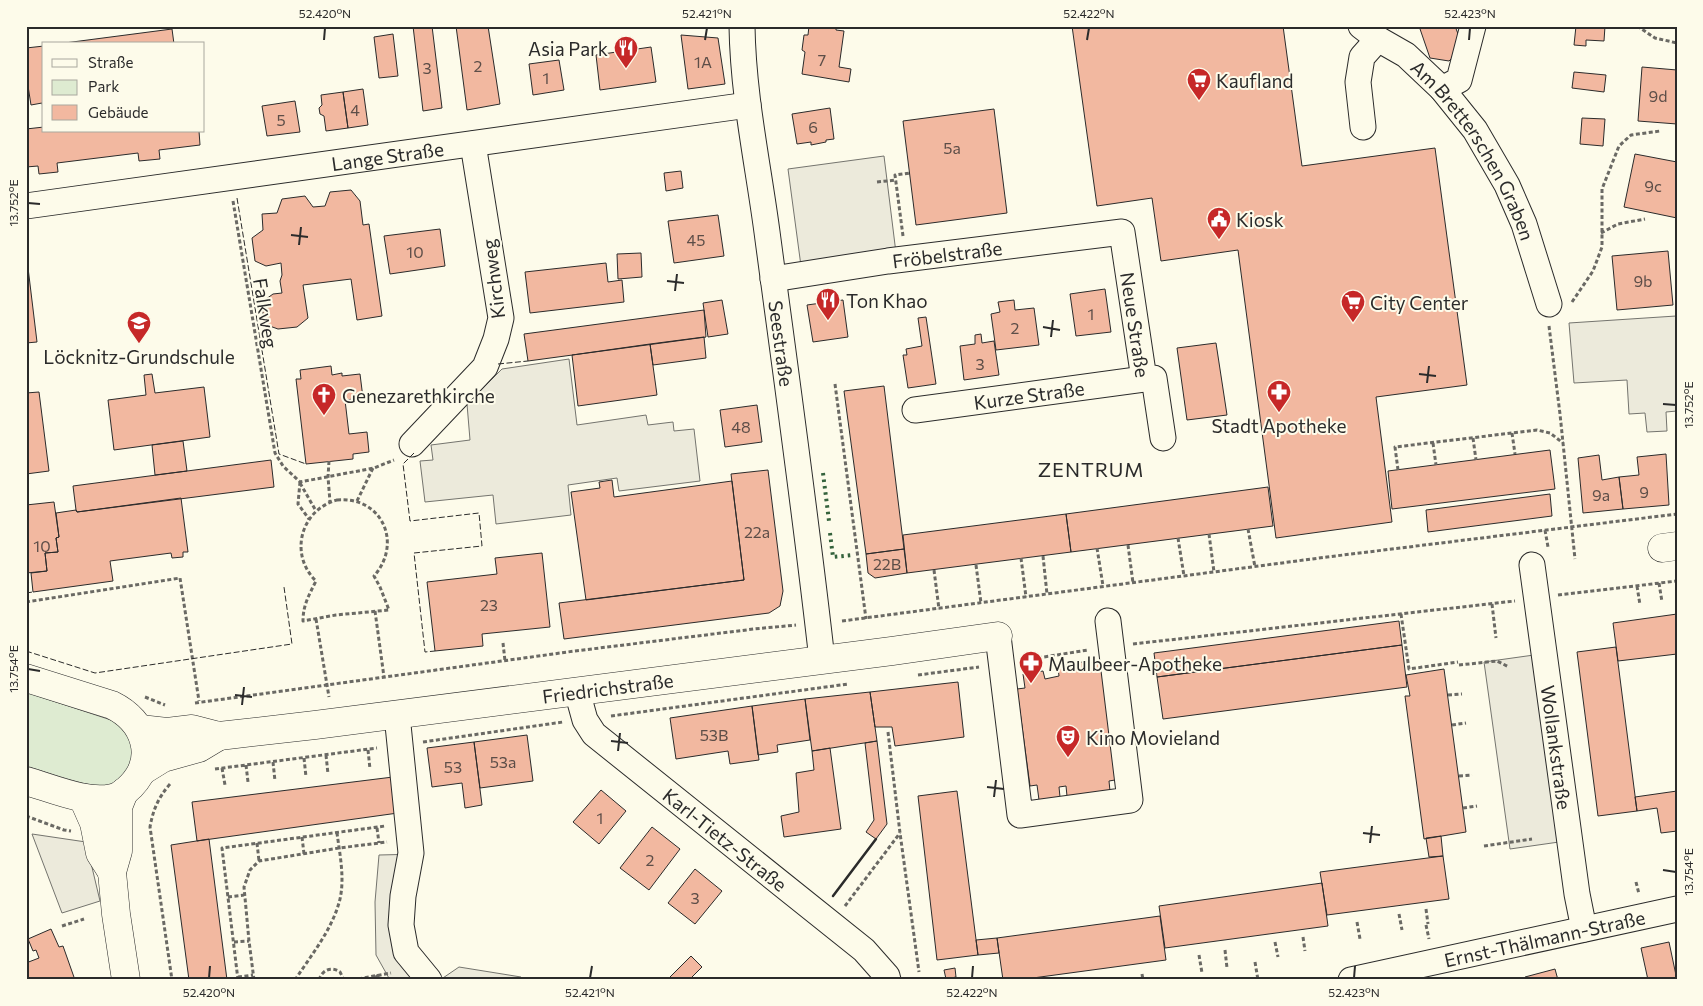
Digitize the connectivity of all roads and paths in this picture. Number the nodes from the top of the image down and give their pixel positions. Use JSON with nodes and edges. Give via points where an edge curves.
{"nodes":[{"id":1,"x":742,"y":26,"type":"edge"},
{"id":2,"x":1473,"y":26,"type":"edge"},
{"id":3,"x":1637,"y":26,"type":"edge"},
{"id":4,"x":1369,"y":32,"type":"edge"},
{"id":5,"x":1677,"y":43,"type":"edge"},
{"id":6,"x":1442,"y":89,"type":"junction"},
{"id":7,"x":748,"y":105,"type":"junction"},
{"id":8,"x":1363,"y":127,"type":"dead end"},
{"id":9,"x":1660,"y":131,"type":"dead end"},
{"id":10,"x":473,"y":144,"type":"junction"},
{"id":11,"x":910,"y":173,"type":"dead end"},
{"id":12,"x":230,"y":178,"type":"junction"},
{"id":13,"x":896,"y":180,"type":"junction"},
{"id":14,"x":877,"y":182,"type":"dead end"},
{"id":15,"x":26,"y":206,"type":"edge"},
{"id":16,"x":1645,"y":219,"type":"dead end"},
{"id":17,"x":1122,"y":232,"type":"joint"},
{"id":18,"x":1601,"y":233,"type":"junction"},
{"id":19,"x":906,"y":259,"type":"junction"},
{"id":20,"x":774,"y":279,"type":"junction"},
{"id":21,"x":1559,"y":305,"type":"junction"},
{"id":22,"x":1144,"y":379,"type":"junction"},
{"id":23,"x":835,"y":384,"type":"dead end"},
{"id":24,"x":915,"y":410,"type":"dead end"},
{"id":25,"x":1512,"y":433,"type":"junction"},
{"id":26,"x":1163,"y":438,"type":"dead end"},
{"id":27,"x":1473,"y":438,"type":"junction"},
{"id":28,"x":1433,"y":443,"type":"junction"},
{"id":29,"x":1564,"y":443,"type":"junction"},
{"id":30,"x":412,"y":444,"type":"joint"},
{"id":31,"x":1515,"y":454,"type":"dead end"},
{"id":32,"x":1476,"y":460,"type":"dead end"},
{"id":33,"x":329,"y":461,"type":"dead end"},
{"id":34,"x":1436,"y":465,"type":"dead end"},
{"id":35,"x":374,"y":468,"type":"junction"},
{"id":36,"x":1398,"y":470,"type":"dead end"},
{"id":37,"x":328,"y":477,"type":"junction"},
{"id":38,"x":300,"y":482,"type":"junction"},
{"id":39,"x":357,"y":501,"type":"junction"},
{"id":40,"x":330,"y":502,"type":"junction"},
{"id":41,"x":316,"y":511,"type":"junction"},
{"id":42,"x":1677,"y":514,"type":"edge"},
{"id":43,"x":309,"y":519,"type":"junction"},
{"id":44,"x":1572,"y":527,"type":"junction"},
{"id":45,"x":1248,"y":529,"type":"dead end"},
{"id":46,"x":1209,"y":534,"type":"dead end"},
{"id":47,"x":1178,"y":538,"type":"dead end"},
{"id":48,"x":1128,"y":545,"type":"dead end"},
{"id":49,"x":1097,"y":548,"type":"dead end"},
{"id":50,"x":1043,"y":556,"type":"dead end"},
{"id":51,"x":1021,"y":558,"type":"dead end"},
{"id":52,"x":1575,"y":559,"type":"dead end"},
{"id":53,"x":976,"y":565,"type":"dead end"},
{"id":54,"x":1532,"y":565,"type":"dead end"},
{"id":55,"x":1255,"y":567,"type":"junction"},
{"id":56,"x":934,"y":570,"type":"dead end"},
{"id":57,"x":1214,"y":572,"type":"junction"},
{"id":58,"x":1184,"y":576,"type":"junction"},
{"id":59,"x":1677,"y":581,"type":"edge"},
{"id":60,"x":1134,"y":582,"type":"junction"},
{"id":61,"x":1659,"y":583,"type":"junction"},
{"id":62,"x":1103,"y":586,"type":"junction"},
{"id":63,"x":1637,"y":586,"type":"junction"},
{"id":64,"x":1047,"y":594,"type":"junction"},
{"id":65,"x":1026,"y":597,"type":"junction"},
{"id":66,"x":1537,"y":598,"type":"junction"},
{"id":67,"x":26,"y":602,"type":"edge"},
{"id":68,"x":1662,"y":602,"type":"dead end"},
{"id":69,"x":1492,"y":603,"type":"junction"},
{"id":70,"x":981,"y":604,"type":"junction"},
{"id":71,"x":1640,"y":605,"type":"dead end"},
{"id":72,"x":939,"y":609,"type":"junction"},
{"id":73,"x":375,"y":611,"type":"junction"},
{"id":74,"x":1401,"y":614,"type":"junction"},
{"id":75,"x":316,"y":618,"type":"junction"},
{"id":76,"x":866,"y":619,"type":"junction"},
{"id":77,"x":1108,"y":621,"type":"dead end"},
{"id":78,"x":818,"y":624,"type":"junction"},
{"id":79,"x":998,"y":636,"type":"joint"},
{"id":80,"x":1496,"y":638,"type":"dead end"},
{"id":81,"x":503,"y":643,"type":"dead end"},
{"id":82,"x":1111,"y":647,"type":"junction"},
{"id":83,"x":822,"y":660,"type":"junction"},
{"id":84,"x":505,"y":661,"type":"junction"},
{"id":85,"x":1001,"y":664,"type":"junction"},
{"id":86,"x":1509,"y":667,"type":"dead end"},
{"id":87,"x":914,"y":675,"type":"dead end"},
{"id":88,"x":26,"y":678,"type":"edge"},
{"id":89,"x":384,"y":678,"type":"junction"},
{"id":90,"x":327,"y":684,"type":"junction"},
{"id":91,"x":849,"y":684,"type":"dead end"},
{"id":92,"x":578,"y":691,"type":"junction"},
{"id":93,"x":1462,"y":694,"type":"dead end"},
{"id":94,"x":1448,"y":695,"type":"dead end"},
{"id":95,"x":329,"y":697,"type":"dead end"},
{"id":96,"x":199,"y":701,"type":"junction"},
{"id":97,"x":192,"y":704,"type":"dead end"},
{"id":98,"x":397,"y":715,"type":"junction"},
{"id":99,"x":585,"y":720,"type":"junction"},
{"id":100,"x":1466,"y":723,"type":"dead end"},
{"id":101,"x":1452,"y":725,"type":"dead end"},
{"id":102,"x":140,"y":729,"type":"junction"},
{"id":103,"x":888,"y":732,"type":"dead end"},
{"id":104,"x":218,"y":736,"type":"junction"},
{"id":105,"x":400,"y":745,"type":"junction"},
{"id":106,"x":368,"y":750,"type":"junction"},
{"id":107,"x":326,"y":755,"type":"junction"},
{"id":108,"x":304,"y":758,"type":"junction"},
{"id":109,"x":273,"y":762,"type":"junction"},
{"id":110,"x":246,"y":765,"type":"junction"},
{"id":111,"x":222,"y":768,"type":"junction"},
{"id":112,"x":370,"y":769,"type":"dead end"},
{"id":113,"x":213,"y":770,"type":"dead end"},
{"id":114,"x":142,"y":771,"type":"junction"},
{"id":115,"x":328,"y":774,"type":"dead end"},
{"id":116,"x":1472,"y":775,"type":"dead end"},
{"id":117,"x":1458,"y":776,"type":"dead end"},
{"id":118,"x":306,"y":777,"type":"dead end"},
{"id":119,"x":26,"y":781,"type":"edge"},
{"id":120,"x":173,"y":781,"type":"dead end"},
{"id":121,"x":275,"y":781,"type":"dead end"},
{"id":122,"x":248,"y":782,"type":"dead end"},
{"id":123,"x":225,"y":785,"type":"dead end"},
{"id":124,"x":124,"y":792,"type":"junction"},
{"id":125,"x":83,"y":798,"type":"junction"},
{"id":126,"x":1477,"y":806,"type":"dead end"},
{"id":127,"x":1463,"y":808,"type":"dead end"},
{"id":128,"x":377,"y":828,"type":"junction"},
{"id":129,"x":409,"y":831,"type":"junction"},
{"id":130,"x":900,"y":832,"type":"junction"},
{"id":131,"x":337,"y":833,"type":"junction"},
{"id":132,"x":302,"y":837,"type":"junction"},
{"id":133,"x":1532,"y":839,"type":"dead end"},
{"id":134,"x":257,"y":843,"type":"junction"},
{"id":135,"x":379,"y":843,"type":"junction"},
{"id":136,"x":1484,"y":846,"type":"dead end"},
{"id":137,"x":339,"y":848,"type":"junction"},
{"id":138,"x":304,"y":854,"type":"junction"},
{"id":139,"x":259,"y":861,"type":"junction"},
{"id":140,"x":112,"y":872,"type":"junction"},
{"id":141,"x":244,"y":895,"type":"junction"},
{"id":142,"x":228,"y":897,"type":"junction"},
{"id":143,"x":1426,"y":909,"type":"dead end"},
{"id":144,"x":1677,"y":909,"type":"edge"},
{"id":145,"x":841,"y":911,"type":"dead end"},
{"id":146,"x":1399,"y":914,"type":"dead end"},
{"id":147,"x":84,"y":919,"type":"dead end"},
{"id":148,"x":1357,"y":922,"type":"dead end"},
{"id":149,"x":1428,"y":924,"type":"dead end"},
{"id":150,"x":62,"y":926,"type":"dead end"},
{"id":151,"x":1584,"y":929,"type":"junction"},
{"id":152,"x":1402,"y":930,"type":"dead end"},
{"id":153,"x":1303,"y":937,"type":"dead end"},
{"id":154,"x":1360,"y":939,"type":"dead end"},
{"id":155,"x":249,"y":941,"type":"junction"},
{"id":156,"x":234,"y":942,"type":"junction"},
{"id":157,"x":1275,"y":942,"type":"dead end"},
{"id":158,"x":1225,"y":950,"type":"dead end"},
{"id":159,"x":1305,"y":951,"type":"dead end"},
{"id":160,"x":1199,"y":955,"type":"dead end"},
{"id":161,"x":1278,"y":957,"type":"dead end"},
{"id":162,"x":1255,"y":962,"type":"dead end"},
{"id":163,"x":1227,"y":968,"type":"dead end"},
{"id":164,"x":919,"y":972,"type":"dead end"},
{"id":165,"x":424,"y":974,"type":"edge"},
{"id":166,"x":1142,"y":974,"type":"dead end"},
{"id":167,"x":1202,"y":974,"type":"dead end"},
{"id":168,"x":376,"y":975,"type":"junction"},
{"id":169,"x":238,"y":978,"type":"edge"},
{"id":170,"x":254,"y":978,"type":"edge"},
{"id":171,"x":126,"y":980,"type":"edge"},
{"id":172,"x":172,"y":980,"type":"edge"},
{"id":173,"x":295,"y":980,"type":"edge"},
{"id":174,"x":319,"y":980,"type":"edge"},
{"id":175,"x":344,"y":980,"type":"edge"},
{"id":176,"x":352,"y":980,"type":"edge"},
{"id":177,"x":380,"y":980,"type":"edge"},
{"id":178,"x":888,"y":980,"type":"edge"},
{"id":179,"x":1143,"y":980,"type":"edge"},
{"id":180,"x":1258,"y":980,"type":"edge"},
{"id":181,"x":1352,"y":980,"type":"edge"}],
"edges":[{"from":1,"to":7,"type":"street","name":"Seestraße"},
{"from":2,"to":6,"type":"street","via":[[1459,80]]},
{"from":3,"to":5,"type":"path","via":[[1655,38]]},
{"from":4,"to":6,"type":"street","name":"Am Bretterschen Graben","via":[[1406,54]]},
{"from":4,"to":8,"type":"street","via":[[1358,82]]},
{"from":6,"to":21,"type":"street","name":"Am Bretterschen Graben","via":[[1475,130],[1507,185]]},
{"from":7,"to":10,"type":"street","name":"Lange Straße"},
{"from":7,"to":20,"type":"street","name":"Seestraße"},
{"from":9,"to":18,"type":"path","via":[[1631,135],[1620,146],[1602,189]]},
{"from":10,"to":12,"type":"street","name":"Lange Straße"},
{"from":10,"to":30,"type":"street","name":"Kirchweg","via":[[501,318],[485,367]]},
{"from":11,"to":13,"type":"path","via":[[895,175]]},
{"from":12,"to":15,"type":"street","name":"Lange Straße"},
{"from":12,"to":38,"type":"path","name":"Falkweg","via":[[275,453]]},
{"from":13,"to":14,"type":"path"},
{"from":13,"to":19,"type":"path"},
{"from":16,"to":18,"type":"path","via":[[1618,224]]},
{"from":17,"to":19,"type":"street","name":"Fröbelstraße"},
{"from":17,"to":22,"type":"street","name":"Neue Straße"},
{"from":18,"to":21,"type":"path","via":[[1602,247],[1593,271]]},
{"from":19,"to":20,"type":"street","name":"Fröbelstraße"},
{"from":20,"to":78,"type":"street","name":"Seestraße"},
{"from":21,"to":29,"type":"path","via":[[1549,330]]},
{"from":22,"to":24,"type":"street","name":"Kurze Straße"},
{"from":22,"to":26,"type":"street","name":"Neue Straße","via":[[1154,378]]},
{"from":23,"to":76,"type":"path"},
{"from":25,"to":27,"type":"path"},
{"from":25,"to":29,"type":"path","via":[[1537,430],[1550,433]]},
{"from":25,"to":31,"type":"path"},
{"from":27,"to":28,"type":"path"},
{"from":27,"to":32,"type":"path"},
{"from":28,"to":34,"type":"path"},
{"from":28,"to":36,"type":"path","via":[[1395,447]]},
{"from":29,"to":44,"type":"path"},
{"from":30,"to":35,"type":"path","via":[[395,460]]},
{"from":33,"to":37,"type":"path"},
{"from":35,"to":37,"type":"path"},
{"from":35,"to":39,"type":"path"},
{"from":37,"to":38,"type":"path"},
{"from":37,"to":40,"type":"path"},
{"from":38,"to":41,"type":"path"},
{"from":38,"to":43,"type":"path","via":[[298,504]]},
{"from":39,"to":40,"type":"path"},
{"from":39,"to":73,"type":"path","via":[[371,508],[388,538],[386,556],[374,576],[389,610]]},
{"from":40,"to":41,"type":"path"},
{"from":41,"to":43,"type":"path"},
{"from":42,"to":44,"type":"path"},
{"from":43,"to":75,"type":"path","via":[[302,540],[302,554],[306,570],[316,581],[307,597],[303,621]]},
{"from":44,"to":52,"type":"path"},
{"from":44,"to":55,"type":"path"},
{"from":45,"to":55,"type":"path"},
{"from":46,"to":57,"type":"path"},
{"from":47,"to":58,"type":"path"},
{"from":48,"to":60,"type":"path"},
{"from":49,"to":62,"type":"path"},
{"from":50,"to":64,"type":"path"},
{"from":51,"to":65,"type":"path"},
{"from":53,"to":70,"type":"path"},
{"from":54,"to":66,"type":"street","name":"Wollankstraße"},
{"from":55,"to":57,"type":"path"},
{"from":56,"to":72,"type":"path"},
{"from":57,"to":58,"type":"path"},
{"from":58,"to":60,"type":"path"},
{"from":59,"to":61,"type":"path"},
{"from":60,"to":62,"type":"path"},
{"from":61,"to":63,"type":"path"},
{"from":61,"to":68,"type":"path"},
{"from":62,"to":64,"type":"path"},
{"from":63,"to":66,"type":"path"},
{"from":63,"to":71,"type":"path"},
{"from":64,"to":65,"type":"path"},
{"from":65,"to":70,"type":"path"},
{"from":66,"to":69,"type":"path"},
{"from":66,"to":151,"type":"street","name":"Wollankstraße","via":[[1576,894]]},
{"from":67,"to":96,"type":"path","via":[[180,578]]},
{"from":69,"to":74,"type":"path"},
{"from":69,"to":80,"type":"path"},
{"from":70,"to":72,"type":"path"},
{"from":72,"to":76,"type":"path"},
{"from":73,"to":75,"type":"path"},
{"from":73,"to":89,"type":"path"},
{"from":74,"to":82,"type":"path"},
{"from":74,"to":86,"type":"path","via":[[1409,669],[1497,660]]},
{"from":75,"to":90,"type":"path"},
{"from":76,"to":78,"type":"path"},
{"from":77,"to":82,"type":"street"},
{"from":78,"to":83,"type":"street","name":"Seestraße"},
{"from":78,"to":84,"type":"path","via":[[754,629]]},
{"from":79,"to":83,"type":"main road","name":"Friedrichstraße"},
{"from":79,"to":85,"type":"street"},
{"from":81,"to":84,"type":"path"},
{"from":82,"to":85,"type":"path"},
{"from":82,"to":85,"type":"street","via":[[1130,800],[1020,815]]},
{"from":83,"to":92,"type":"main road","name":"Friedrichstraße"},
{"from":84,"to":89,"type":"path"},
{"from":85,"to":87,"type":"path"},
{"from":88,"to":102,"type":"main road","via":[[112,705],[131,717]]},
{"from":89,"to":90,"type":"path"},
{"from":90,"to":95,"type":"path"},
{"from":90,"to":96,"type":"path"},
{"from":91,"to":99,"type":"path"},
{"from":92,"to":98,"type":"main road","name":"Friedrichstraße"},
{"from":92,"to":99,"type":"street","name":"Karl-Tietz-Straße"},
{"from":93,"to":94,"type":"path"},
{"from":96,"to":97,"type":"path"},
{"from":98,"to":104,"type":"main road","name":"Friedrichstraße"},
{"from":98,"to":105,"type":"street"},
{"from":99,"to":105,"type":"path"},
{"from":99,"to":178,"type":"street","name":"Karl-Tietz-Straße","via":[[594,734],[864,950]]},
{"from":100,"to":101,"type":"path"},
{"from":102,"to":104,"type":"main road","name":"Friedrichstraße","via":[[167,732],[192,729]]},
{"from":102,"to":114,"type":"main road","via":[[145,747]]},
{"from":103,"to":130,"type":"path"},
{"from":104,"to":114,"type":"main road","name":"Friedrichstraße","via":[[200,748],[163,758]]},
{"from":105,"to":106,"type":"path"},
{"from":105,"to":129,"type":"street"},
{"from":106,"to":107,"type":"path"},
{"from":106,"to":112,"type":"path"},
{"from":107,"to":108,"type":"path"},
{"from":107,"to":115,"type":"path"},
{"from":108,"to":109,"type":"path"},
{"from":108,"to":118,"type":"path"},
{"from":109,"to":110,"type":"path"},
{"from":109,"to":121,"type":"path"},
{"from":110,"to":111,"type":"path"},
{"from":110,"to":122,"type":"path"},
{"from":111,"to":113,"type":"path"},
{"from":111,"to":123,"type":"path"},
{"from":114,"to":124,"type":"main road"},
{"from":116,"to":117,"type":"path"},
{"from":119,"to":125,"type":"main road"},
{"from":120,"to":172,"type":"path","via":[[160,797],[150,827]]},
{"from":124,"to":125,"type":"main road","via":[[105,800]]},
{"from":124,"to":140,"type":"main road","via":[[118,807],[118,851]]},
{"from":125,"to":140,"type":"main road","via":[[94,823],[100,853]]},
{"from":126,"to":127,"type":"path"},
{"from":128,"to":129,"type":"path"},
{"from":128,"to":131,"type":"path"},
{"from":128,"to":135,"type":"path"},
{"from":129,"to":135,"type":"path"},
{"from":129,"to":165,"type":"street","via":[[411,854],[401,925],[406,952]]},
{"from":130,"to":145,"type":"path"},
{"from":130,"to":164,"type":"path"},
{"from":131,"to":132,"type":"path"},
{"from":131,"to":137,"type":"path"},
{"from":132,"to":134,"type":"path"},
{"from":132,"to":138,"type":"path"},
{"from":133,"to":136,"type":"path"},
{"from":134,"to":139,"type":"path"},
{"from":134,"to":142,"type":"path","via":[[222,848]]},
{"from":135,"to":137,"type":"path"},
{"from":137,"to":138,"type":"path"},
{"from":137,"to":173,"type":"path","via":[[341,882],[338,905]]},
{"from":138,"to":139,"type":"path"},
{"from":139,"to":141,"type":"path","via":[[250,870]]},
{"from":140,"to":171,"type":"main road"},
{"from":141,"to":142,"type":"path"},
{"from":141,"to":155,"type":"path"},
{"from":142,"to":156,"type":"path"},
{"from":143,"to":149,"type":"path"},
{"from":144,"to":151,"type":"street","name":"Ernst-Thälmann-Straße"},
{"from":146,"to":152,"type":"path"},
{"from":147,"to":150,"type":"path"},
{"from":148,"to":154,"type":"path"},
{"from":151,"to":181,"type":"street","name":"Ernst-Thälmann-Straße"},
{"from":153,"to":159,"type":"path"},
{"from":155,"to":156,"type":"path"},
{"from":155,"to":170,"type":"path"},
{"from":156,"to":169,"type":"path"},
{"from":157,"to":161,"type":"path"},
{"from":158,"to":163,"type":"path"},
{"from":160,"to":167,"type":"path"},
{"from":162,"to":180,"type":"path"},
{"from":165,"to":168,"type":"path"},
{"from":166,"to":179,"type":"path"},
{"from":168,"to":176,"type":"path"},
{"from":168,"to":177,"type":"path"},
{"from":169,"to":170,"type":"path"},
{"from":174,"to":175,"type":"path","via":[[321,974],[332,969],[340,972]]}]}
